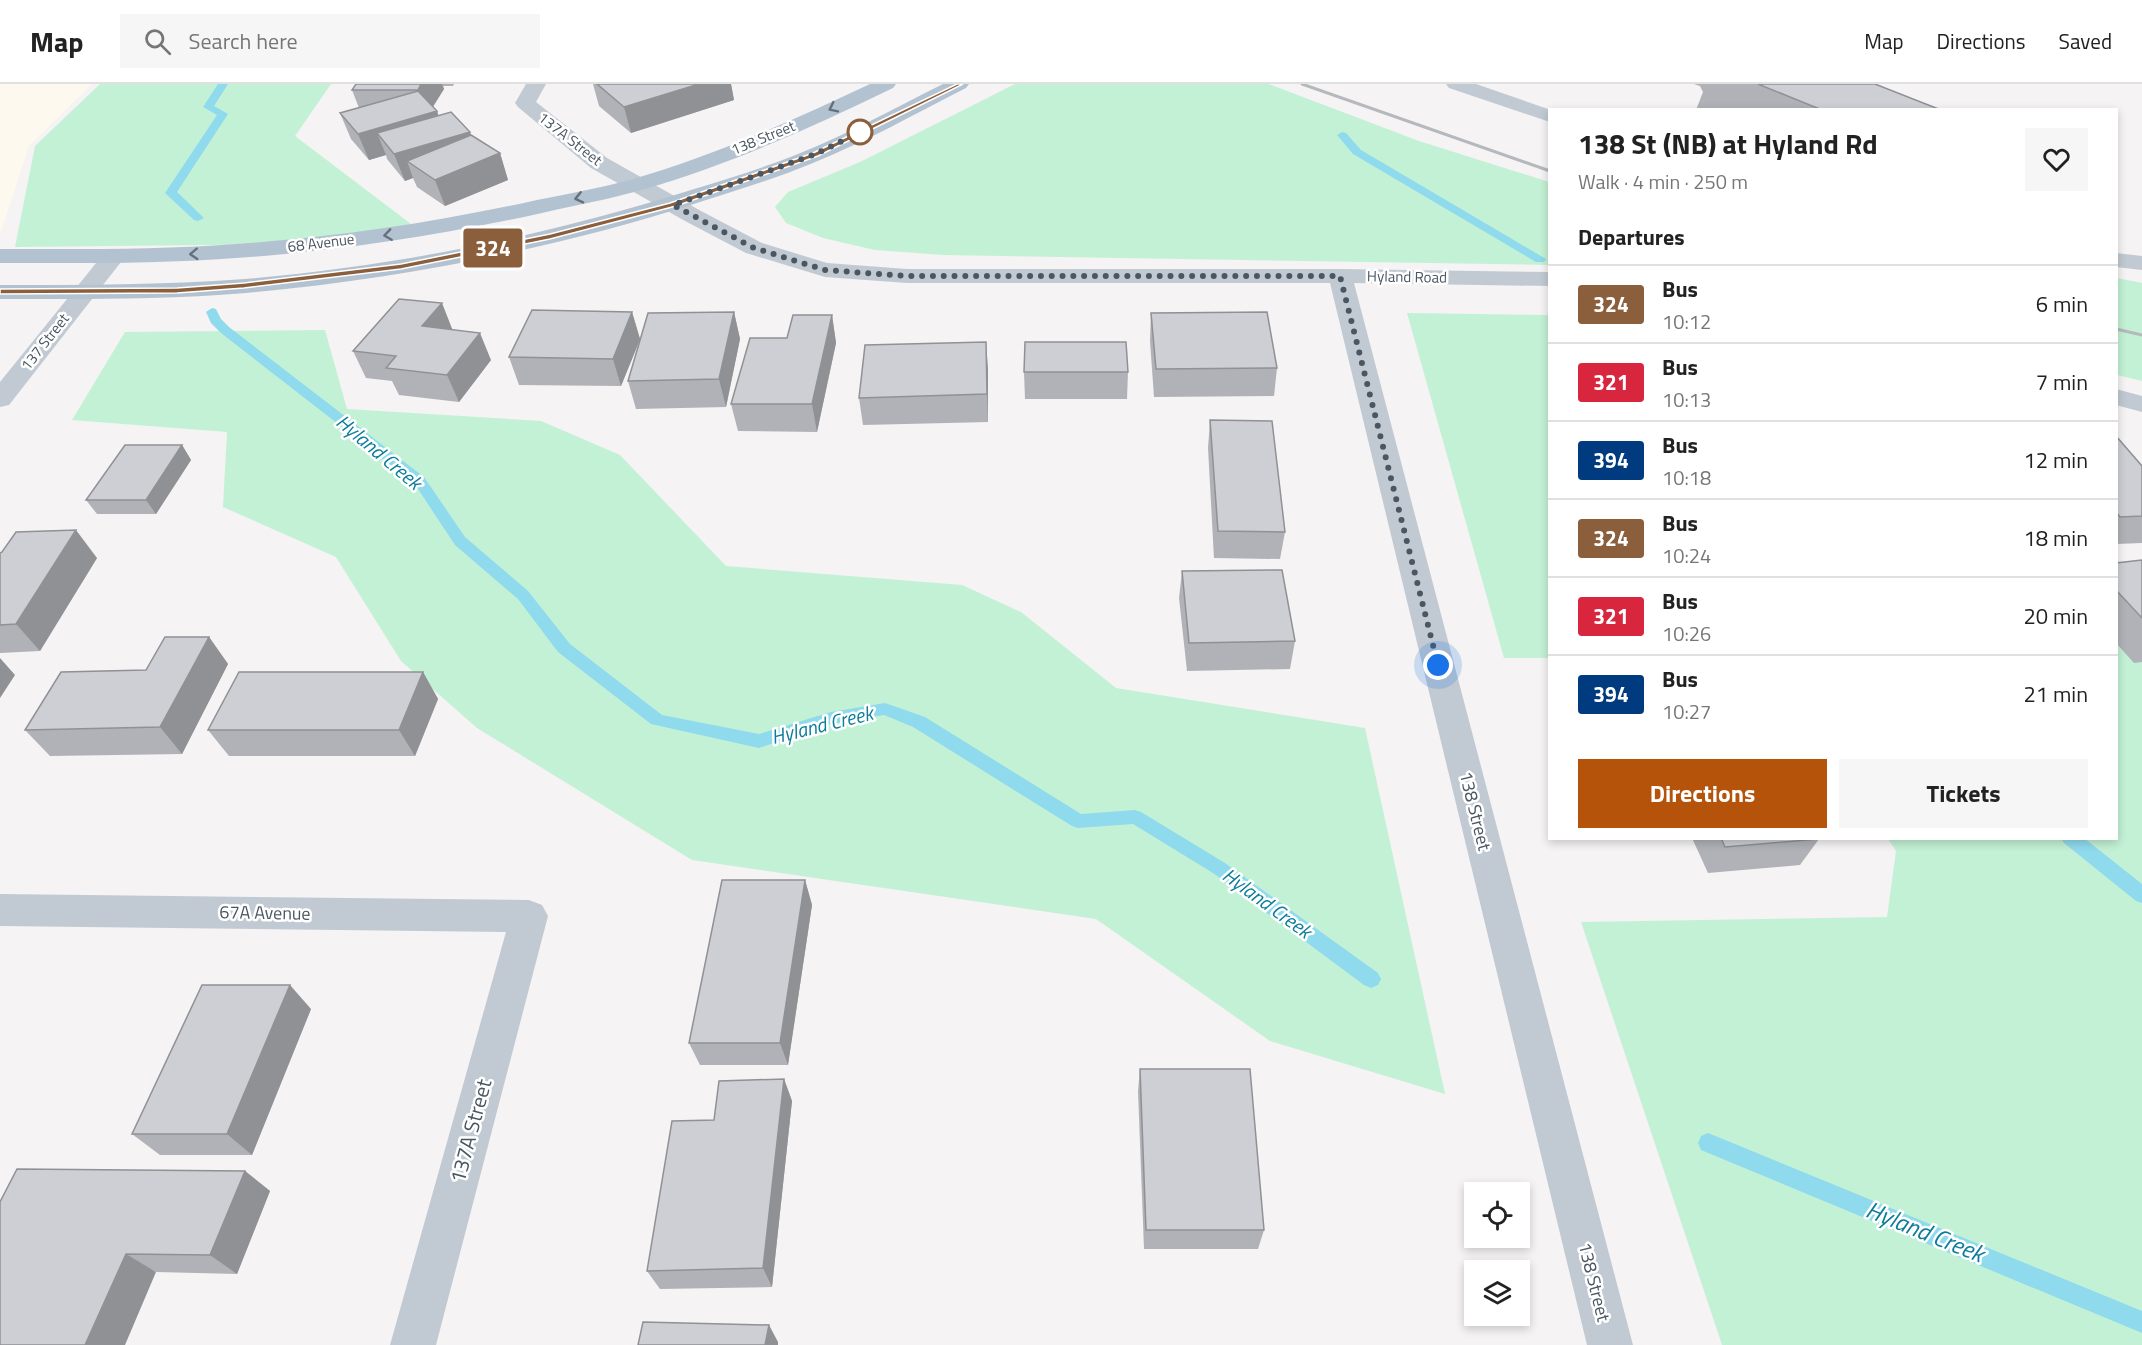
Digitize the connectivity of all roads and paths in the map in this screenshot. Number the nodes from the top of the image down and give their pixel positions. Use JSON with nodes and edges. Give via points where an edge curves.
{"nodes":[{"id":1,"x":536,"y":84,"type":"edge"},
{"id":2,"x":886,"y":84,"type":"edge"},
{"id":3,"x":959,"y":84,"type":"edge"},
{"id":4,"x":1456,"y":84,"type":"edge"},
{"id":5,"x":1548,"y":115,"type":"edge"},
{"id":6,"x":636,"y":184,"type":"junction"},
{"id":7,"x":673,"y":205,"type":"junction"},
{"id":8,"x":0,"y":256,"type":"edge"},
{"id":9,"x":113,"y":257,"type":"junction"},
{"id":10,"x":2118,"y":260,"type":"edge"},
{"id":11,"x":2142,"y":263,"type":"edge"},
{"id":12,"x":1340,"y":276,"type":"junction"},
{"id":13,"x":1548,"y":279,"type":"edge"},
{"id":14,"x":0,"y":292,"type":"edge"},
{"id":15,"x":86,"y":292,"type":"junction"},
{"id":16,"x":2118,"y":398,"type":"edge"},
{"id":17,"x":0,"y":399,"type":"edge"},
{"id":18,"x":2142,"y":404,"type":"edge"},
{"id":19,"x":0,"y":910,"type":"edge"},
{"id":20,"x":529,"y":916,"type":"joint"},
{"id":21,"x":413,"y":1345,"type":"edge"},
{"id":22,"x":1610,"y":1345,"type":"edge"}],
"edges":[{"from":1,"to":6,"type":"street","name":"137A Street","via":[[525,103],[599,163]]},
{"from":2,"to":6,"type":"main road","name":"138 Street","one_way":true,"via":[[750,144]]},
{"from":3,"to":7,"type":"main road","name":"138 Street","via":[[816,154]]},
{"from":4,"to":5,"type":"street"},
{"from":6,"to":7,"type":"street","name":"Hyland Road"},
{"from":6,"to":9,"type":"main road","name":"68 Avenue","one_way":true,"via":[[516,212],[400,233],[285,248]]},
{"from":7,"to":12,"type":"street","name":"Hyland Road","via":[[754,248],[825,270],[907,276]]},
{"from":7,"to":15,"type":"main road","name":"68 Avenue","via":[[550,237],[401,266],[244,285]]},
{"from":8,"to":9,"type":"main road","name":"68 Avenue"},
{"from":9,"to":15,"type":"street","name":"137 Street"},
{"from":10,"to":11,"type":"street"},
{"from":12,"to":13,"type":"street","name":"Hyland Road"},
{"from":12,"to":22,"type":"street","name":"138 Street"},
{"from":14,"to":15,"type":"main road","name":"68 Avenue"},
{"from":15,"to":17,"type":"street","name":"137 Street"},
{"from":16,"to":18,"type":"street"},
{"from":19,"to":20,"type":"street","name":"67A Avenue"},
{"from":20,"to":21,"type":"street","name":"137A Street"}]}
